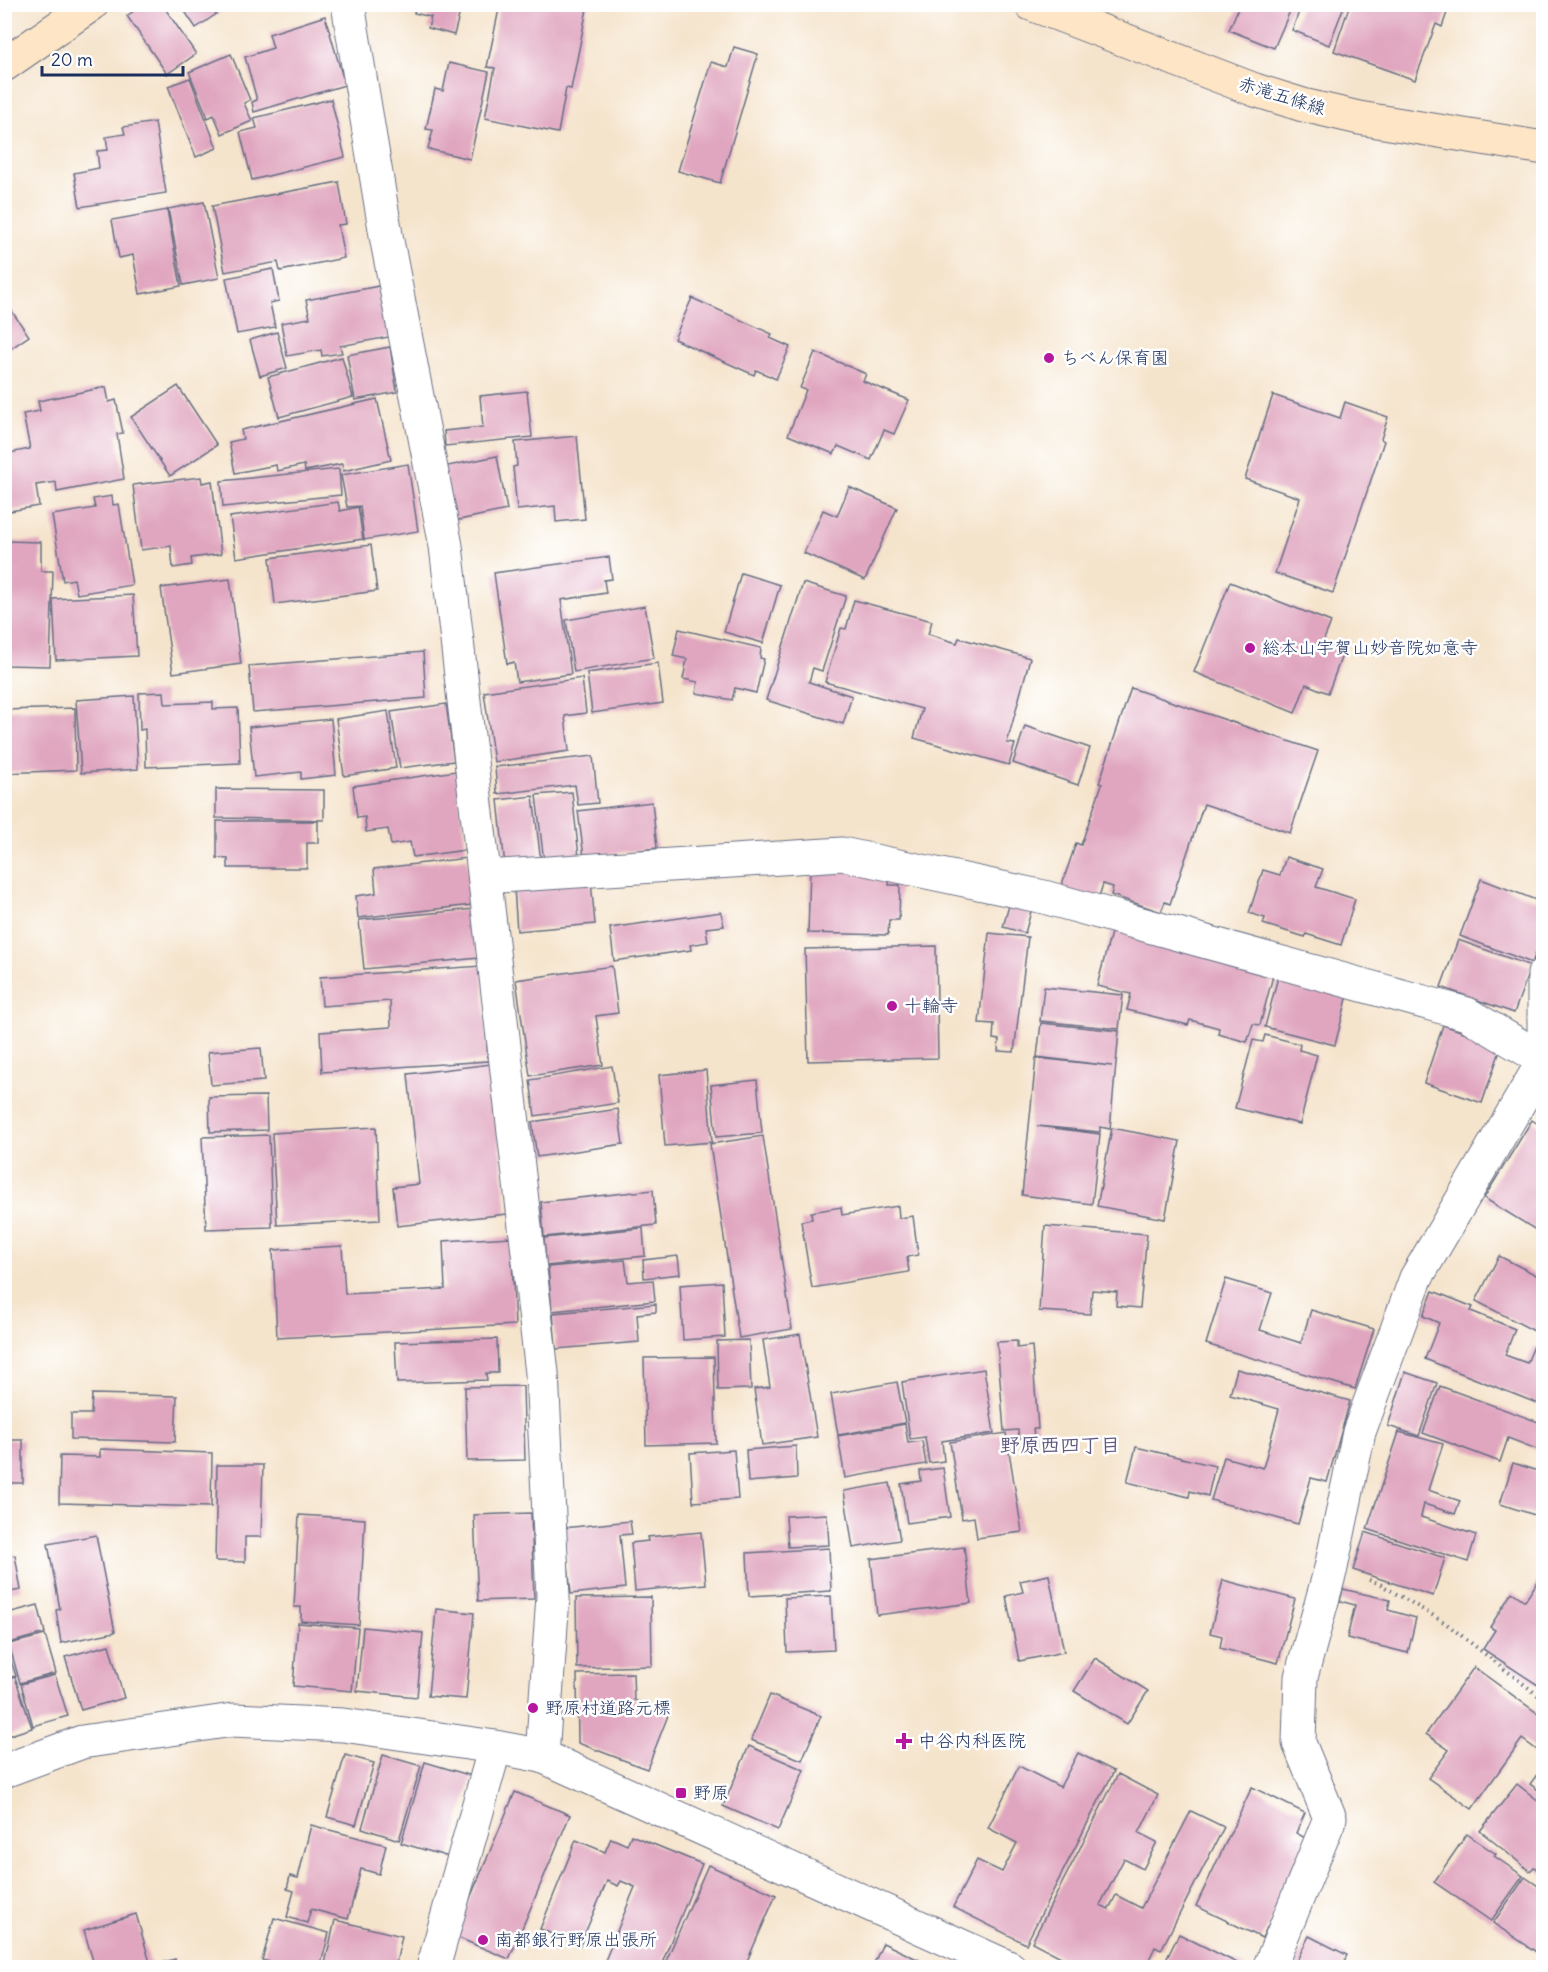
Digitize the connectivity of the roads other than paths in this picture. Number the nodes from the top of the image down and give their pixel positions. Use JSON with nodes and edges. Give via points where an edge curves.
{"nodes":[{"id":1,"x":92,"y":4,"type":"edge"},
{"id":2,"x":348,"y":4,"type":"edge"},
{"id":3,"x":1031,"y":4,"type":"edge"},
{"id":4,"x":4,"y":65,"type":"edge"},
{"id":5,"x":1544,"y":148,"type":"edge"},
{"id":6,"x":485,"y":877,"type":"junction"},
{"id":7,"x":1544,"y":974,"type":"edge"},
{"id":8,"x":1544,"y":1059,"type":"edge"},
{"id":9,"x":495,"y":1747,"type":"junction"},
{"id":10,"x":542,"y":1756,"type":"junction"},
{"id":11,"x":4,"y":1770,"type":"edge"},
{"id":12,"x":433,"y":1968,"type":"edge"},
{"id":13,"x":1010,"y":1968,"type":"edge"},
{"id":14,"x":1269,"y":1968,"type":"edge"}],
"edges":[{"from":1,"to":4,"type":"main road"},
{"from":2,"to":6,"type":"street","via":[[387,241],[447,546]]},
{"from":3,"to":5,"type":"main road","name":"赤滝五條線","via":[[1303,105]]},
{"from":6,"to":8,"type":"street","via":[[842,854],[1044,897],[1467,1014]]},
{"from":6,"to":10,"type":"street","via":[[542,1373],[553,1596]]},
{"from":7,"to":8,"type":"street"},
{"from":8,"to":14,"type":"street","via":[[1416,1278],[1359,1432],[1331,1568],[1300,1677],[1299,1743],[1330,1818]]},
{"from":9,"to":10,"type":"street"},
{"from":9,"to":11,"type":"street","via":[[343,1725],[233,1720],[82,1742]]},
{"from":9,"to":12,"type":"street"},
{"from":10,"to":13,"type":"street"}]}
